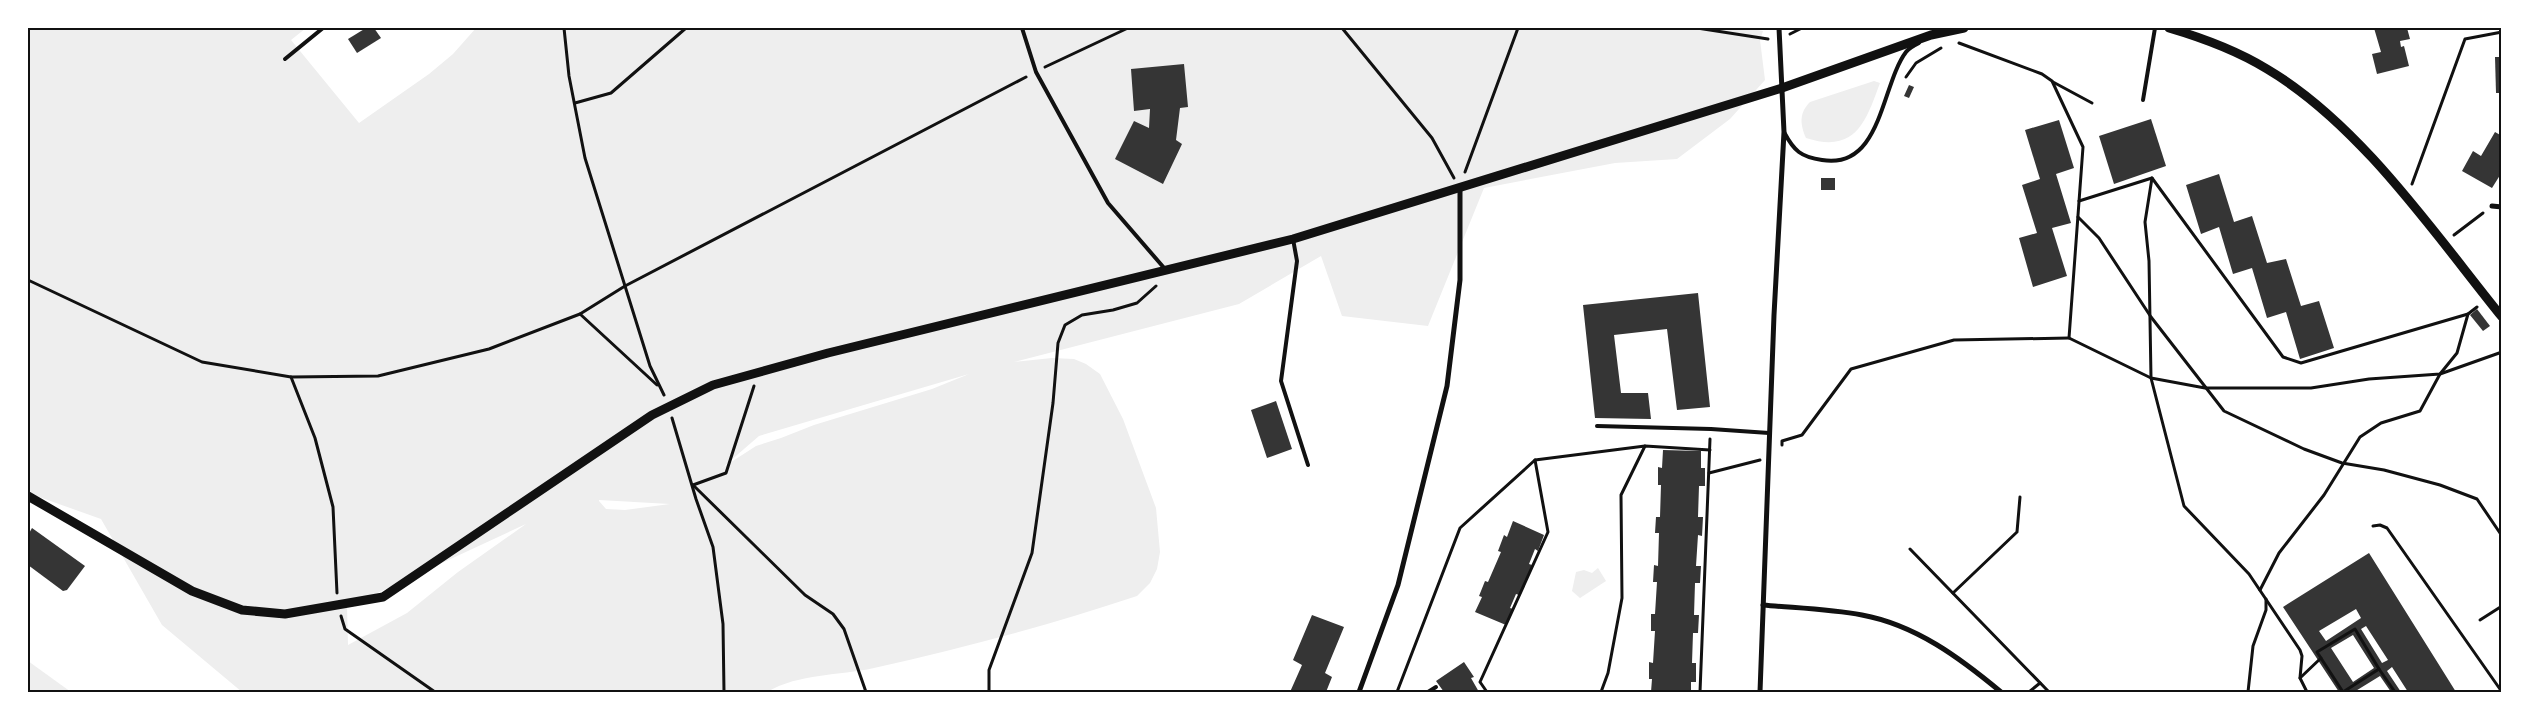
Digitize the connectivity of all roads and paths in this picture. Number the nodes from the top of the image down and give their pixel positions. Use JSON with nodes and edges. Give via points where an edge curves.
{"nodes":[{"id":1,"x":323,"y":28,"type":"edge"},
{"id":2,"x":564,"y":28,"type":"edge"},
{"id":3,"x":686,"y":28,"type":"edge"},
{"id":4,"x":1022,"y":28,"type":"edge"},
{"id":5,"x":1128,"y":28,"type":"edge"},
{"id":6,"x":1342,"y":28,"type":"edge"},
{"id":7,"x":1518,"y":28,"type":"edge"},
{"id":8,"x":1697,"y":28,"type":"edge"},
{"id":9,"x":1779,"y":28,"type":"edge"},
{"id":10,"x":1964,"y":28,"type":"edge"},
{"id":11,"x":2155,"y":28,"type":"edge"},
{"id":12,"x":2169,"y":28,"type":"edge"},
{"id":13,"x":2502,"y":32,"type":"edge"},
{"id":14,"x":1931,"y":35,"type":"junction"},
{"id":15,"x":1758,"y":37,"type":"dead end"},
{"id":16,"x":1952,"y":45,"type":"dead end"},
{"id":17,"x":1944,"y":46,"type":"dead end"},
{"id":18,"x":285,"y":59,"type":"dead end"},
{"id":19,"x":1036,"y":72,"type":"junction"},
{"id":20,"x":1904,"y":79,"type":"dead end"},
{"id":21,"x":2052,"y":81,"type":"junction"},
{"id":22,"x":1782,"y":88,"type":"junction"},
{"id":23,"x":2143,"y":100,"type":"dead end"},
{"id":24,"x":2092,"y":103,"type":"dead end"},
{"id":25,"x":575,"y":104,"type":"junction"},
{"id":26,"x":1784,"y":132,"type":"junction"},
{"id":27,"x":2152,"y":178,"type":"junction"},
{"id":28,"x":2412,"y":185,"type":"dead end"},
{"id":29,"x":1460,"y":187,"type":"junction"},
{"id":30,"x":2079,"y":201,"type":"junction"},
{"id":31,"x":2492,"y":206,"type":"joint"},
{"id":32,"x":2502,"y":207,"type":"edge"},
{"id":33,"x":2078,"y":216,"type":"junction"},
{"id":34,"x":2454,"y":235,"type":"dead end"},
{"id":35,"x":1293,"y":239,"type":"junction"},
{"id":36,"x":1166,"y":271,"type":"junction"},
{"id":37,"x":28,"y":280,"type":"edge"},
{"id":38,"x":625,"y":286,"type":"junction"},
{"id":39,"x":2477,"y":308,"type":"dead end"},
{"id":40,"x":580,"y":314,"type":"junction"},
{"id":41,"x":2468,"y":314,"type":"junction"},
{"id":42,"x":2151,"y":317,"type":"junction"},
{"id":43,"x":2502,"y":317,"type":"edge"},
{"id":44,"x":2069,"y":338,"type":"junction"},
{"id":45,"x":2502,"y":352,"type":"edge"},
{"id":46,"x":758,"y":373,"type":"junction"},
{"id":47,"x":2440,"y":374,"type":"junction"},
{"id":48,"x":291,"y":377,"type":"junction"},
{"id":49,"x":2151,"y":378,"type":"junction"},
{"id":50,"x":660,"y":387,"type":"junction"},
{"id":51,"x":2206,"y":388,"type":"junction"},
{"id":52,"x":669,"y":407,"type":"junction"},
{"id":53,"x":1597,"y":426,"type":"dead end"},
{"id":54,"x":1711,"y":429,"type":"junction"},
{"id":55,"x":1769,"y":433,"type":"junction"},
{"id":56,"x":1645,"y":446,"type":"junction"},
{"id":57,"x":1710,"y":450,"type":"junction"},
{"id":58,"x":1535,"y":460,"type":"junction"},
{"id":59,"x":1768,"y":460,"type":"junction"},
{"id":60,"x":2342,"y":463,"type":"junction"},
{"id":61,"x":1308,"y":465,"type":"dead end"},
{"id":62,"x":1709,"y":473,"type":"junction"},
{"id":63,"x":692,"y":485,"type":"junction"},
{"id":64,"x":28,"y":496,"type":"edge"},
{"id":65,"x":2020,"y":497,"type":"dead end"},
{"id":66,"x":2372,"y":526,"type":"dead end"},
{"id":67,"x":2502,"y":536,"type":"edge"},
{"id":68,"x":1910,"y":549,"type":"dead end"},
{"id":69,"x":2260,"y":590,"type":"junction"},
{"id":70,"x":1953,"y":593,"type":"junction"},
{"id":71,"x":2266,"y":599,"type":"junction"},
{"id":72,"x":338,"y":605,"type":"junction"},
{"id":73,"x":1763,"y":605,"type":"junction"},
{"id":74,"x":2502,"y":606,"type":"edge"},
{"id":75,"x":2480,"y":620,"type":"dead end"},
{"id":76,"x":2321,"y":658,"type":"junction"},
{"id":77,"x":2379,"y":669,"type":"junction"},
{"id":78,"x":2300,"y":678,"type":"junction"},
{"id":79,"x":2040,"y":683,"type":"junction"},
{"id":80,"x":1436,"y":687,"type":"dead end"},
{"id":81,"x":435,"y":692,"type":"edge"},
{"id":82,"x":724,"y":692,"type":"edge"},
{"id":83,"x":866,"y":692,"type":"edge"},
{"id":84,"x":989,"y":692,"type":"edge"},
{"id":85,"x":1359,"y":692,"type":"edge"},
{"id":86,"x":1397,"y":692,"type":"edge"},
{"id":87,"x":1428,"y":692,"type":"edge"},
{"id":88,"x":1487,"y":692,"type":"edge"},
{"id":89,"x":1601,"y":692,"type":"edge"},
{"id":90,"x":1700,"y":692,"type":"edge"},
{"id":91,"x":1760,"y":692,"type":"edge"},
{"id":92,"x":2001,"y":692,"type":"edge"},
{"id":93,"x":2030,"y":692,"type":"edge"},
{"id":94,"x":2048,"y":692,"type":"edge"},
{"id":95,"x":2248,"y":692,"type":"edge"},
{"id":96,"x":2307,"y":692,"type":"edge"},
{"id":97,"x":2343,"y":692,"type":"edge"},
{"id":98,"x":2394,"y":692,"type":"edge"},
{"id":99,"x":2502,"y":692,"type":"edge"}],
"edges":[{"from":1,"to":18,"type":"lane"},
{"from":2,"to":25,"type":"path"},
{"from":3,"to":25,"type":"path","via":[[611,93]]},
{"from":4,"to":19,"type":"lane"},
{"from":5,"to":19,"type":"path"},
{"from":6,"to":29,"type":"path","via":[[1432,138]]},
{"from":7,"to":29,"type":"path"},
{"from":8,"to":15,"type":"path"},
{"from":9,"to":22,"type":"street"},
{"from":10,"to":14,"type":"street"},
{"from":11,"to":23,"type":"lane"},
{"from":12,"to":43,"type":"street","via":[[2233,50],[2268,69],[2325,113],[2388,176]]},
{"from":13,"to":28,"type":"path","via":[[2465,39]]},
{"from":14,"to":22,"type":"street"},
{"from":14,"to":26,"type":"lane","via":[[1907,51],[1873,131],[1861,150],[1836,160],[1815,159],[1793,149]]},
{"from":16,"to":21,"type":"path","via":[[1959,43],[2042,74]]},
{"from":17,"to":20,"type":"path","via":[[1916,64]]},
{"from":19,"to":36,"type":"lane","via":[[1108,203]]},
{"from":19,"to":38,"type":"path"},
{"from":21,"to":24,"type":"path"},
{"from":21,"to":30,"type":"path","via":[[2083,147]]},
{"from":22,"to":26,"type":"street"},
{"from":22,"to":29,"type":"street"},
{"from":25,"to":38,"type":"path","via":[[585,158]]},
{"from":26,"to":55,"type":"street"},
{"from":27,"to":30,"type":"path"},
{"from":27,"to":41,"type":"path","via":[[2283,357],[2301,363]]},
{"from":27,"to":42,"type":"path","via":[[2145,222]]},
{"from":29,"to":35,"type":"street"},
{"from":29,"to":85,"type":"street","via":[[1460,280],[1447,386],[1398,584]]},
{"from":30,"to":33,"type":"path"},
{"from":31,"to":32,"type":"street"},
{"from":31,"to":34,"type":"path"},
{"from":33,"to":42,"type":"path","via":[[2099,238]]},
{"from":33,"to":44,"type":"path"},
{"from":35,"to":36,"type":"street"},
{"from":35,"to":61,"type":"lane","via":[[1297,261],[1282,381]]},
{"from":36,"to":46,"type":"street"},
{"from":36,"to":84,"type":"path","via":[[1163,281],[1137,303],[1082,315],[1065,325],[1058,343],[1032,553],[989,670]]},
{"from":37,"to":48,"type":"path","via":[[202,362]]},
{"from":38,"to":40,"type":"path"},
{"from":38,"to":50,"type":"path","via":[[650,366]]},
{"from":39,"to":41,"type":"path"},
{"from":40,"to":48,"type":"path","via":[[489,349],[378,376]]},
{"from":40,"to":50,"type":"path"},
{"from":41,"to":47,"type":"path","via":[[2457,353]]},
{"from":42,"to":49,"type":"path"},
{"from":42,"to":51,"type":"path"},
{"from":44,"to":49,"type":"path"},
{"from":44,"to":59,"type":"path","via":[[1954,340],[1851,369],[1802,435],[1782,441],[1782,459]]},
{"from":45,"to":47,"type":"path"},
{"from":46,"to":52,"type":"street","via":[[714,385]]},
{"from":46,"to":63,"type":"path","via":[[726,473]]},
{"from":47,"to":51,"type":"path","via":[[2369,379],[2311,388]]},
{"from":47,"to":60,"type":"path","via":[[2420,411],[2381,423],[2360,436]]},
{"from":48,"to":72,"type":"path","via":[[315,438],[333,507]]},
{"from":49,"to":51,"type":"path"},
{"from":49,"to":69,"type":"path","via":[[2184,506],[2249,574]]},
{"from":50,"to":52,"type":"path"},
{"from":51,"to":60,"type":"path","via":[[2224,411]]},
{"from":52,"to":63,"type":"path"},
{"from":52,"to":72,"type":"street","via":[[652,415],[383,597]]},
{"from":53,"to":54,"type":"lane"},
{"from":54,"to":55,"type":"lane"},
{"from":54,"to":57,"type":"path"},
{"from":55,"to":59,"type":"street"},
{"from":56,"to":57,"type":"path"},
{"from":56,"to":58,"type":"path"},
{"from":56,"to":89,"type":"path","via":[[1621,495],[1622,598],[1608,673]]},
{"from":57,"to":62,"type":"path"},
{"from":58,"to":86,"type":"path","via":[[1460,528]]},
{"from":58,"to":88,"type":"path","via":[[1548,532],[1480,682]]},
{"from":59,"to":62,"type":"path","via":[[1753,460]]},
{"from":59,"to":73,"type":"street"},
{"from":60,"to":67,"type":"path","via":[[2384,470],[2477,499]]},
{"from":60,"to":69,"type":"path","via":[[2324,495],[2279,553]]},
{"from":62,"to":90,"type":"path"},
{"from":63,"to":82,"type":"path","via":[[712,547],[723,624]]},
{"from":63,"to":83,"type":"path","via":[[805,595],[834,614],[844,629]]},
{"from":64,"to":72,"type":"street","via":[[192,591],[242,610],[284,614]]},
{"from":65,"to":70,"type":"path","via":[[2017,532]]},
{"from":66,"to":99,"type":"path","via":[[2387,528]]},
{"from":68,"to":70,"type":"path"},
{"from":69,"to":71,"type":"path"},
{"from":70,"to":79,"type":"path"},
{"from":71,"to":78,"type":"path","via":[[2300,650]]},
{"from":71,"to":95,"type":"path","via":[[2266,610],[2253,646]]},
{"from":72,"to":81,"type":"path","via":[[345,629]]},
{"from":73,"to":91,"type":"street"},
{"from":73,"to":92,"type":"street","via":[[1862,615],[1891,623],[1920,634],[1962,660]]},
{"from":74,"to":75,"type":"path"},
{"from":76,"to":77,"type":"path","via":[[2317,652],[2356,629]]},
{"from":76,"to":78,"type":"path"},
{"from":76,"to":97,"type":"path"},
{"from":77,"to":97,"type":"path"},
{"from":77,"to":98,"type":"path"},
{"from":78,"to":96,"type":"path"},
{"from":79,"to":93,"type":"path"},
{"from":79,"to":94,"type":"path"},
{"from":80,"to":87,"type":"lane"}]}
